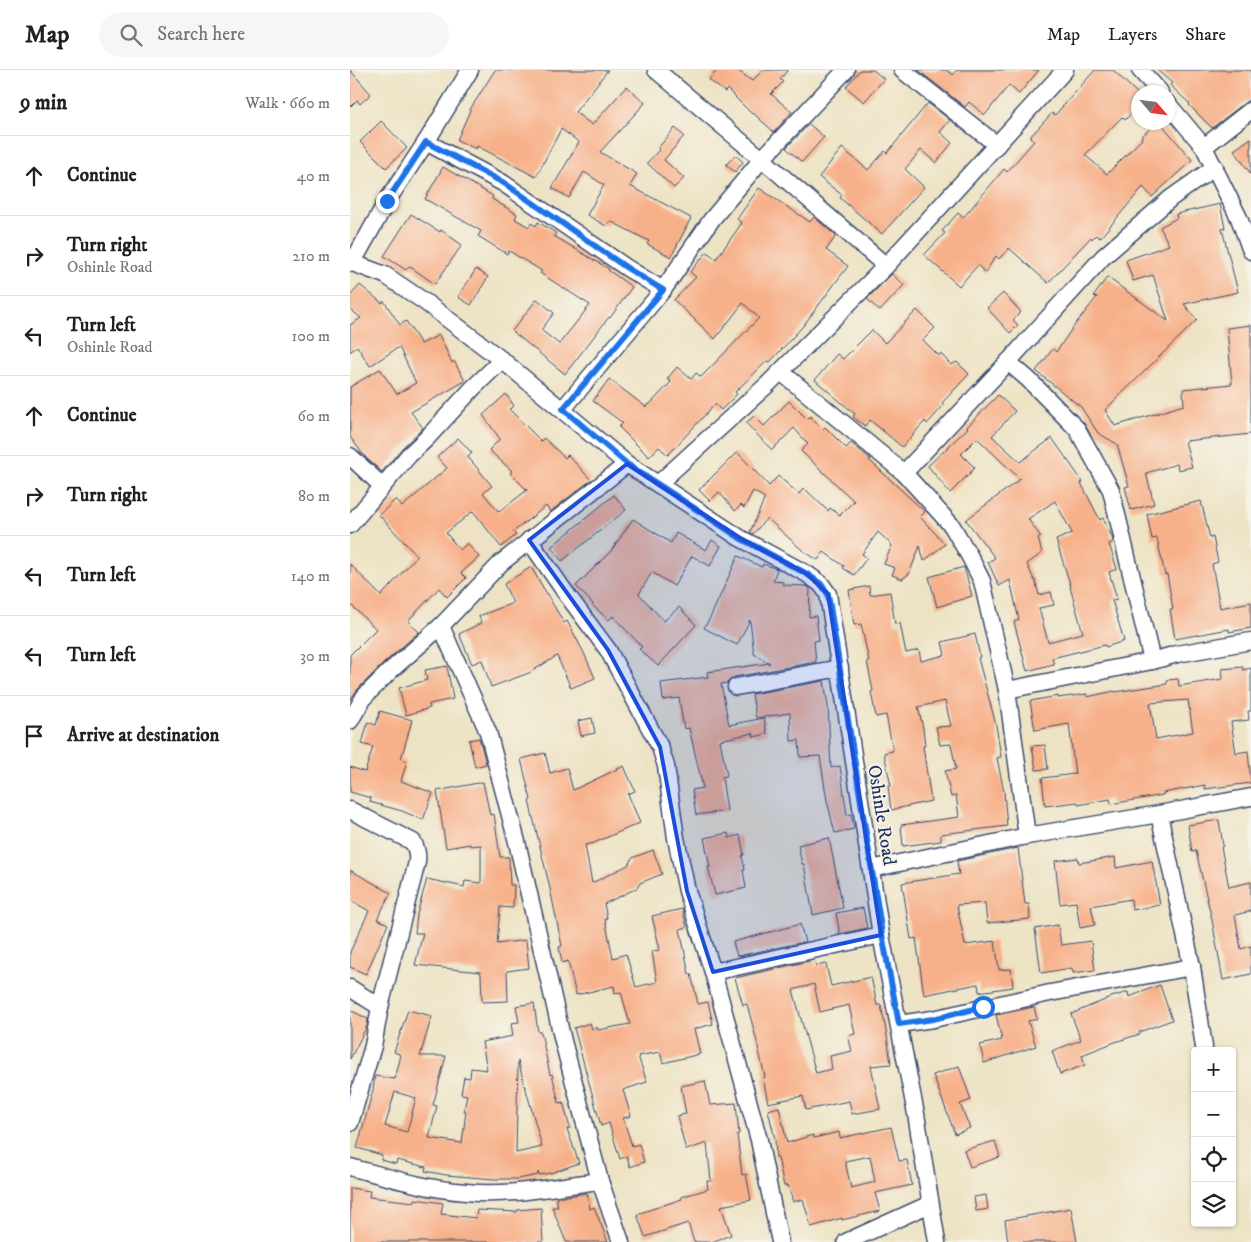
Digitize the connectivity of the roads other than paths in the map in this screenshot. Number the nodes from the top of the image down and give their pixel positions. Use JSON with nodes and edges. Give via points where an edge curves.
{"nodes":[{"id":1,"x":470,"y":70,"type":"edge"},
{"id":2,"x":656,"y":70,"type":"edge"},
{"id":3,"x":846,"y":70,"type":"edge"},
{"id":4,"x":902,"y":70,"type":"edge"},
{"id":5,"x":1065,"y":70,"type":"edge"},
{"id":6,"x":1140,"y":70,"type":"edge"},
{"id":7,"x":1154,"y":85,"type":"edge"},
{"id":8,"x":1251,"y":110,"type":"edge"},
{"id":9,"x":1176,"y":114,"type":"edge"},
{"id":10,"x":426,"y":142,"type":"junction"},
{"id":11,"x":997,"y":145,"type":"junction"},
{"id":12,"x":1204,"y":147,"type":"junction"},
{"id":13,"x":762,"y":159,"type":"junction"},
{"id":14,"x":1215,"y":167,"type":"junction"},
{"id":15,"x":1245,"y":215,"type":"edge"},
{"id":16,"x":1251,"y":251,"type":"edge"},
{"id":17,"x":352,"y":262,"type":"edge"},
{"id":18,"x":886,"y":266,"type":"junction"},
{"id":19,"x":663,"y":290,"type":"junction"},
{"id":20,"x":502,"y":360,"type":"junction"},
{"id":21,"x":1008,"y":362,"type":"junction"},
{"id":22,"x":781,"y":372,"type":"junction"},
{"id":23,"x":563,"y":409,"type":"junction"},
{"id":24,"x":350,"y":456,"type":"edge"},
{"id":25,"x":627,"y":464,"type":"junction"},
{"id":26,"x":904,"y":473,"type":"junction"},
{"id":27,"x":658,"y":484,"type":"junction"},
{"id":28,"x":382,"y":486,"type":"junction"},
{"id":29,"x":350,"y":525,"type":"edge"},
{"id":30,"x":529,"y":540,"type":"junction"},
{"id":31,"x":441,"y":626,"type":"junction"},
{"id":32,"x":1251,"y":641,"type":"edge"},
{"id":33,"x":1152,"y":662,"type":"junction"},
{"id":34,"x":840,"y":668,"type":"junction"},
{"id":35,"x":736,"y":687,"type":"dead end"},
{"id":36,"x":1007,"y":690,"type":"junction"},
{"id":37,"x":350,"y":721,"type":"edge"},
{"id":38,"x":1251,"y":797,"type":"edge"},
{"id":39,"x":350,"y":810,"type":"edge"},
{"id":40,"x":1159,"y":814,"type":"junction"},
{"id":41,"x":1027,"y":836,"type":"junction"},
{"id":42,"x":871,"y":869,"type":"junction"},
{"id":43,"x":882,"y":934,"type":"junction"},
{"id":44,"x":1192,"y":967,"type":"junction"},
{"id":45,"x":713,"y":972,"type":"junction"},
{"id":46,"x":350,"y":988,"type":"edge"},
{"id":47,"x":380,"y":1007,"type":"junction"},
{"id":48,"x":899,"y":1024,"type":"junction"},
{"id":49,"x":1204,"y":1047,"type":"dead end"},
{"id":50,"x":350,"y":1123,"type":"edge"},
{"id":51,"x":350,"y":1166,"type":"edge"},
{"id":52,"x":600,"y":1181,"type":"junction"},
{"id":53,"x":930,"y":1204,"type":"junction"},
{"id":54,"x":621,"y":1242,"type":"edge"},
{"id":55,"x":780,"y":1242,"type":"edge"},
{"id":56,"x":846,"y":1242,"type":"edge"},
{"id":57,"x":937,"y":1242,"type":"edge"}],
"edges":[{"from":1,"to":10,"type":"street"},
{"from":2,"to":13,"type":"street"},
{"from":3,"to":13,"type":"street"},
{"from":4,"to":11,"type":"street"},
{"from":5,"to":11,"type":"street"},
{"from":6,"to":7,"type":"street"},
{"from":8,"to":12,"type":"street"},
{"from":9,"to":12,"type":"street"},
{"from":10,"to":17,"type":"street"},
{"from":10,"to":19,"type":"street","via":[[504,183]]},
{"from":11,"to":18,"type":"street"},
{"from":12,"to":14,"type":"street"},
{"from":13,"to":18,"type":"street"},
{"from":13,"to":19,"type":"street","via":[[712,219]]},
{"from":14,"to":15,"type":"street"},
{"from":14,"to":21,"type":"street","via":[[1171,198],[1103,257]]},
{"from":15,"to":16,"type":"street"},
{"from":17,"to":20,"type":"street","name":"Oshinle Road","via":[[393,281]]},
{"from":18,"to":22,"type":"street"},
{"from":19,"to":23,"type":"street"},
{"from":20,"to":23,"type":"street","name":"Oshinle Road"},
{"from":20,"to":28,"type":"street"},
{"from":21,"to":26,"type":"street"},
{"from":21,"to":33,"type":"street","via":[[1077,429],[1111,490]]},
{"from":22,"to":26,"type":"street"},
{"from":22,"to":27,"type":"street"},
{"from":23,"to":25,"type":"street","name":"Oshinle Road"},
{"from":24,"to":28,"type":"street"},
{"from":25,"to":27,"type":"street","name":"Oshinle Road"},
{"from":25,"to":30,"type":"street"},
{"from":26,"to":36,"type":"street","via":[[952,526],[982,582]]},
{"from":27,"to":34,"type":"street","name":"Oshinle Road","via":[[740,538],[821,584],[828,594]]},
{"from":28,"to":29,"type":"street"},
{"from":30,"to":31,"type":"street","via":[[501,563]]},
{"from":30,"to":45,"type":"street","via":[[608,650],[660,746],[687,891]]},
{"from":31,"to":37,"type":"street","via":[[364,697]]},
{"from":31,"to":52,"type":"street","via":[[488,732]]},
{"from":32,"to":33,"type":"street","via":[[1177,654]]},
{"from":33,"to":36,"type":"street"},
{"from":34,"to":35,"type":"street"},
{"from":34,"to":42,"type":"street","name":"Oshinle Road"},
{"from":36,"to":41,"type":"street"},
{"from":38,"to":40,"type":"street"},
{"from":39,"to":47,"type":"street","via":[[413,842],[417,848],[417,862]]},
{"from":40,"to":41,"type":"street"},
{"from":40,"to":44,"type":"street"},
{"from":41,"to":42,"type":"street"},
{"from":42,"to":43,"type":"street","name":"Oshinle Road"},
{"from":43,"to":45,"type":"street"},
{"from":43,"to":48,"type":"street","name":"Oshinle Road"},
{"from":44,"to":48,"type":"street"},
{"from":44,"to":49,"type":"street"},
{"from":45,"to":55,"type":"street","via":[[759,1140]]},
{"from":46,"to":47,"type":"street"},
{"from":47,"to":50,"type":"street","via":[[373,1046]]},
{"from":48,"to":53,"type":"street","name":"Oshinle Road"},
{"from":51,"to":52,"type":"street","via":[[422,1187],[468,1193],[508,1192]]},
{"from":52,"to":54,"type":"street"},
{"from":53,"to":56,"type":"street"},
{"from":53,"to":57,"type":"street","name":"Oshinle Road"}]}
